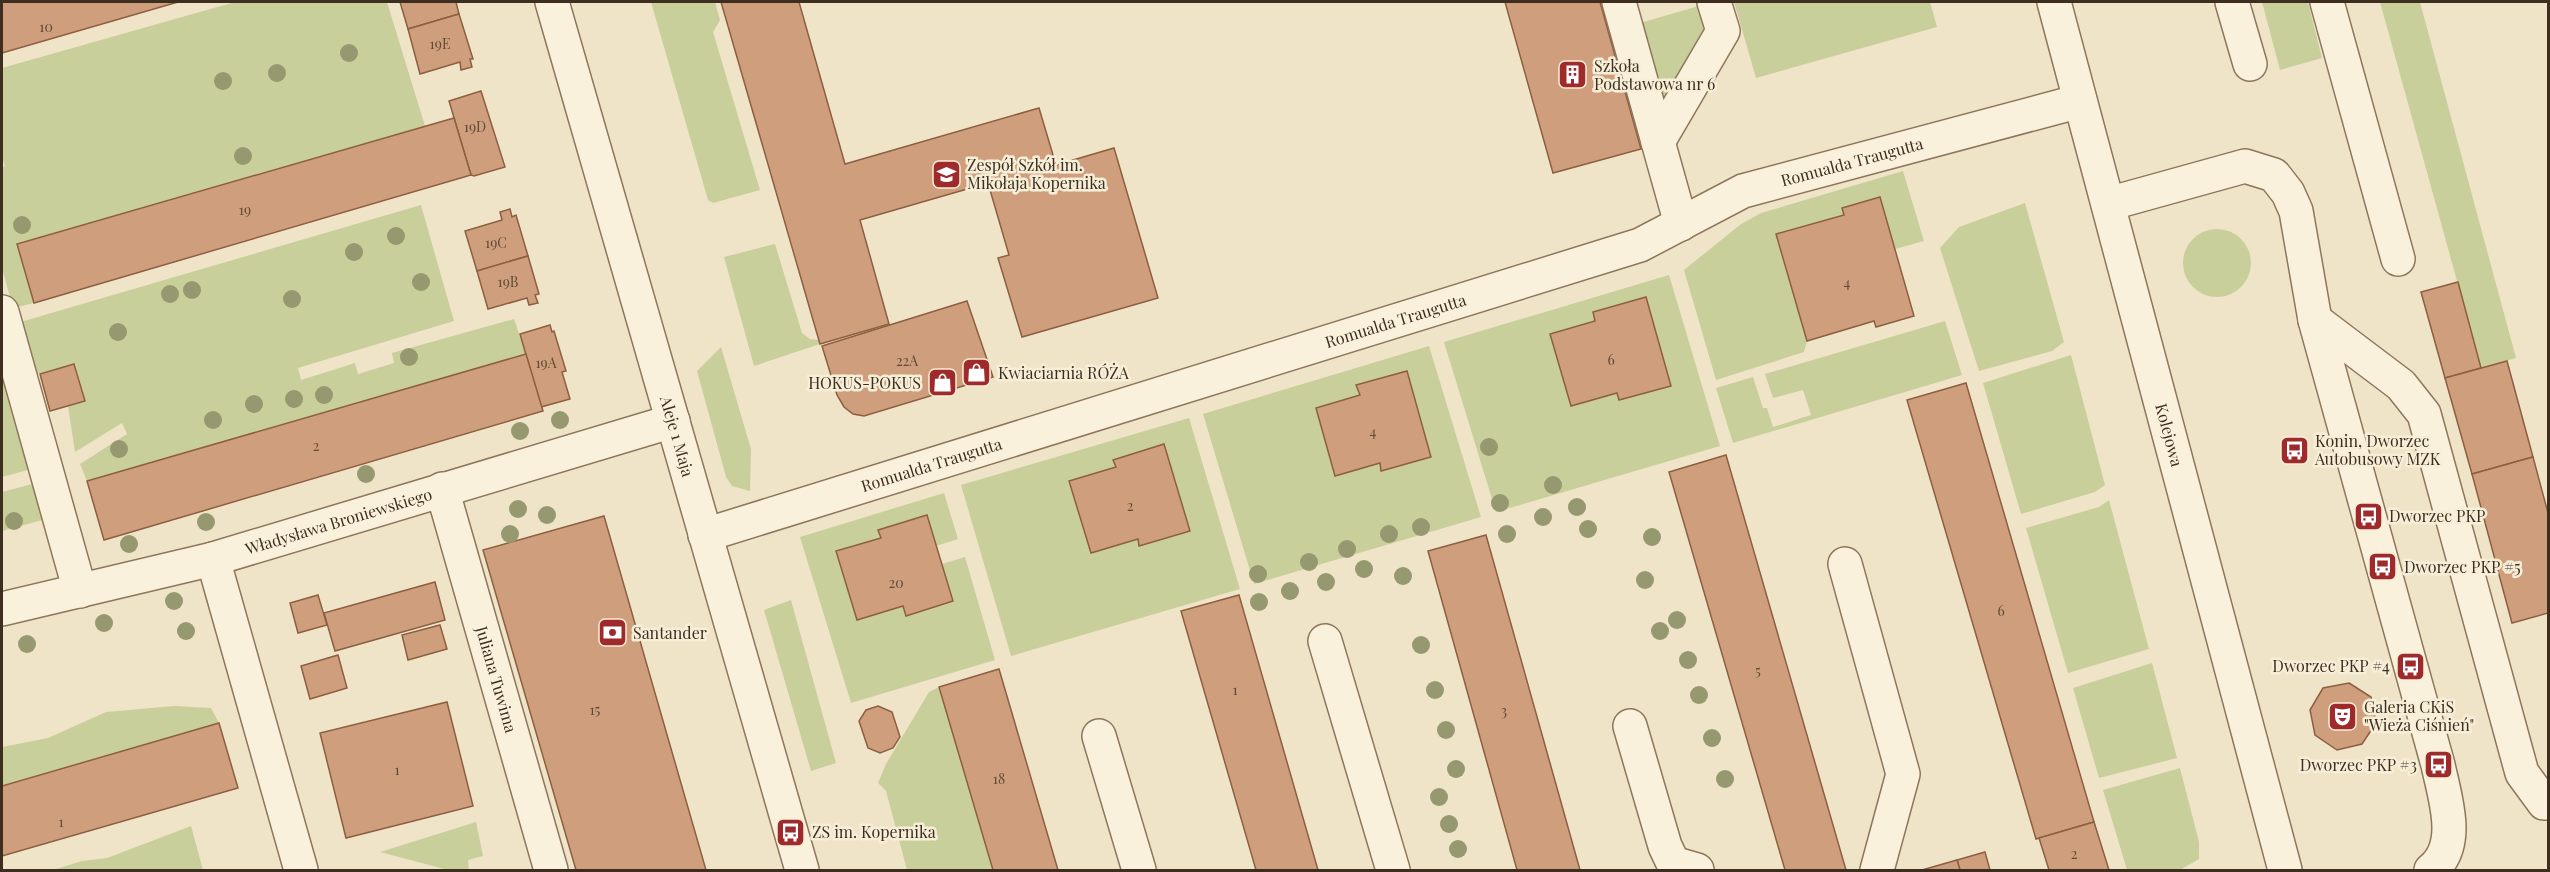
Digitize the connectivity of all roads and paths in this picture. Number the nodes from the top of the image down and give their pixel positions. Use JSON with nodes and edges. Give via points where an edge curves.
{"nodes":[{"id":1,"x":552,"y":2,"type":"edge"},
{"id":2,"x":1619,"y":2,"type":"edge"},
{"id":3,"x":1714,"y":2,"type":"edge"},
{"id":4,"x":2054,"y":2,"type":"edge"},
{"id":5,"x":2232,"y":2,"type":"edge"},
{"id":6,"x":2327,"y":2,"type":"edge"},
{"id":7,"x":2250,"y":64,"type":"dead end"},
{"id":8,"x":2080,"y":101,"type":"junction"},
{"id":9,"x":1658,"y":142,"type":"junction"},
{"id":10,"x":2108,"y":204,"type":"junction"},
{"id":11,"x":1681,"y":224,"type":"junction"},
{"id":12,"x":2397,"y":259,"type":"dead end"},
{"id":13,"x":2,"y":312,"type":"edge"},
{"id":14,"x":2315,"y":320,"type":"junction"},
{"id":15,"x":673,"y":421,"type":"junction"},
{"id":16,"x":442,"y":489,"type":"junction"},
{"id":17,"x":705,"y":535,"type":"junction"},
{"id":18,"x":213,"y":559,"type":"junction"},
{"id":19,"x":1845,"y":564,"type":"dead end"},
{"id":20,"x":80,"y":591,"type":"junction"},
{"id":21,"x":2,"y":609,"type":"edge"},
{"id":22,"x":1325,"y":641,"type":"dead end"},
{"id":23,"x":1630,"y":726,"type":"dead end"},
{"id":24,"x":1099,"y":736,"type":"dead end"},
{"id":25,"x":2548,"y":803,"type":"edge"},
{"id":26,"x":301,"y":870,"type":"edge"},
{"id":27,"x":551,"y":870,"type":"edge"},
{"id":28,"x":802,"y":870,"type":"edge"},
{"id":29,"x":1139,"y":870,"type":"edge"},
{"id":30,"x":1393,"y":870,"type":"edge"},
{"id":31,"x":1697,"y":870,"type":"edge"},
{"id":32,"x":1878,"y":870,"type":"edge"},
{"id":33,"x":2285,"y":870,"type":"edge"},
{"id":34,"x":2431,"y":870,"type":"edge"}],
"edges":[{"from":1,"to":15,"type":"street","name":"Aleje 1 Maja"},
{"from":2,"to":9,"type":"street"},
{"from":3,"to":9,"type":"street","via":[[1723,31]]},
{"from":4,"to":8,"type":"street","name":"Kolejowa"},
{"from":5,"to":7,"type":"street"},
{"from":6,"to":12,"type":"street"},
{"from":8,"to":10,"type":"street","name":"Kolejowa"},
{"from":8,"to":11,"type":"street","name":"Romualda Traugutta","via":[[1743,191]]},
{"from":9,"to":11,"type":"street"},
{"from":10,"to":14,"type":"street","via":[[2233,168],[2245,166],[2274,175],[2289,192],[2296,211]]},
{"from":10,"to":33,"type":"street","name":"Kolejowa"},
{"from":11,"to":17,"type":"street","name":"Romualda Traugutta","via":[[1640,245]]},
{"from":13,"to":20,"type":"street"},
{"from":14,"to":25,"type":"street","via":[[2401,385],[2424,414],[2522,773],[2544,803]]},
{"from":14,"to":34,"type":"street","via":[[2438,765],[2449,834],[2440,863]]},
{"from":15,"to":16,"type":"street","name":"Władysława Broniewskiego"},
{"from":15,"to":17,"type":"street","name":"Aleje 1 Maja"},
{"from":16,"to":18,"type":"street","name":"Władysława Broniewskiego"},
{"from":16,"to":27,"type":"street","name":"Juliana Tuwima"},
{"from":17,"to":28,"type":"street","name":"Aleje 1 Maja"},
{"from":18,"to":20,"type":"street","name":"Władysława Broniewskiego"},
{"from":18,"to":26,"type":"street"},
{"from":19,"to":32,"type":"street","via":[[1903,774]]},
{"from":20,"to":21,"type":"street","name":"Władysława Broniewskiego"},
{"from":22,"to":30,"type":"street"},
{"from":23,"to":31,"type":"street","via":[[1665,846],[1673,863]]},
{"from":24,"to":29,"type":"street"}]}
